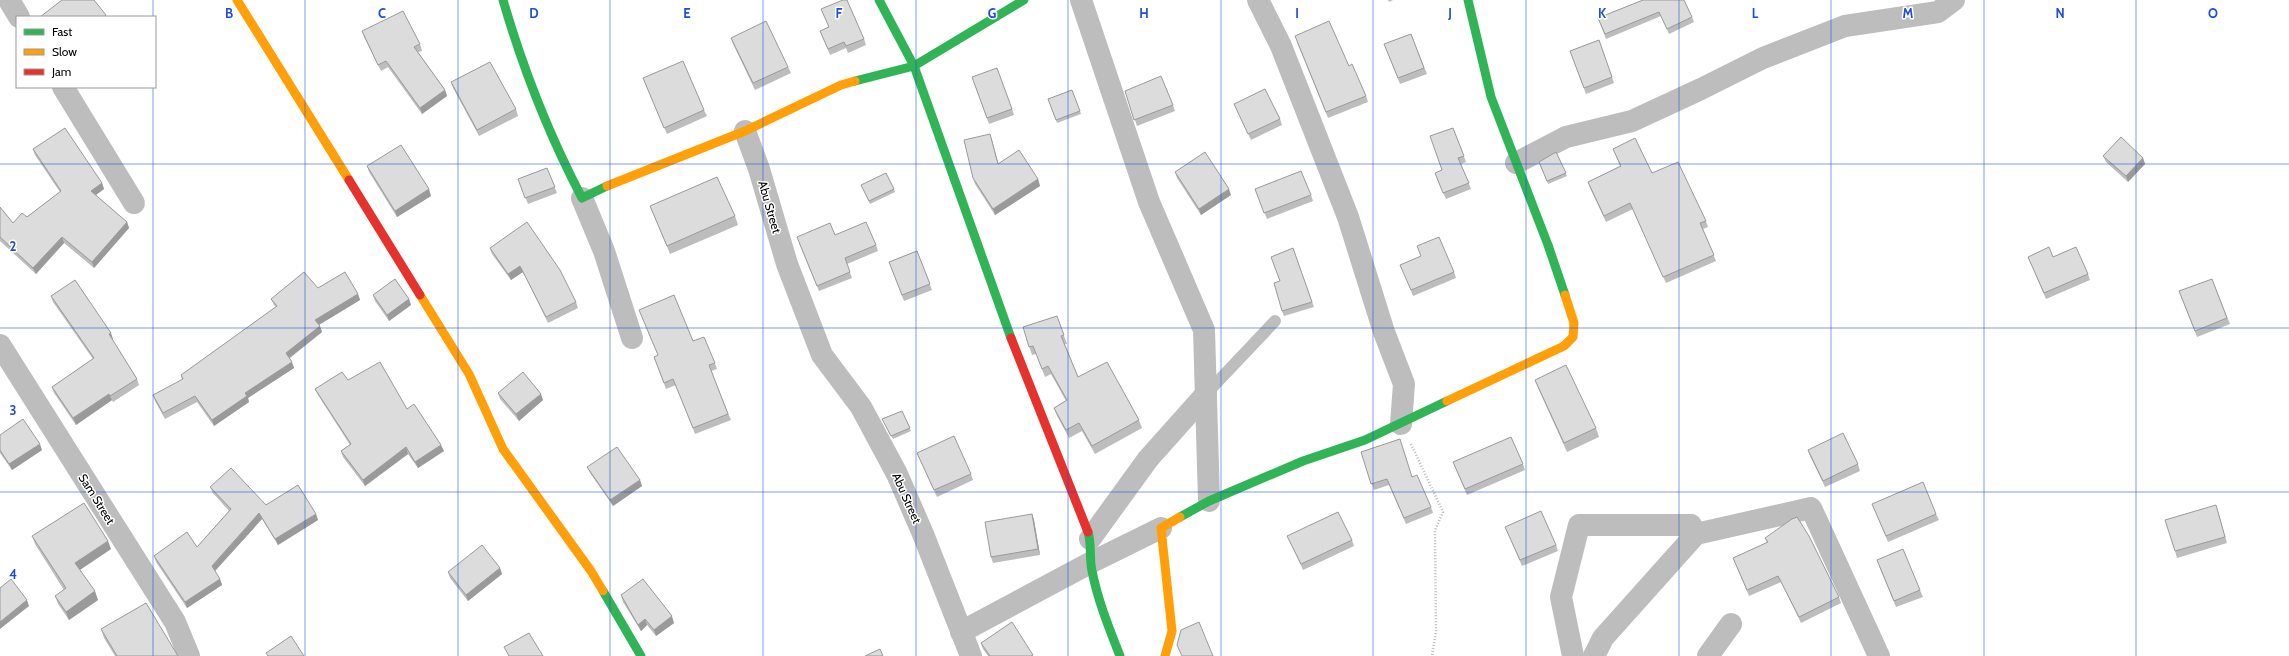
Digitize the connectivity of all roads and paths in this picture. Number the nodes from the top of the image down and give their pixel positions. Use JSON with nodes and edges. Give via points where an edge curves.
{"nodes":[{"id":1,"x":9,"y":0,"type":"edge"},
{"id":2,"x":237,"y":0,"type":"edge"},
{"id":3,"x":503,"y":0,"type":"edge"},
{"id":4,"x":879,"y":0,"type":"edge"},
{"id":5,"x":1024,"y":0,"type":"edge"},
{"id":6,"x":1081,"y":0,"type":"edge"},
{"id":7,"x":1258,"y":0,"type":"edge"},
{"id":8,"x":1468,"y":0,"type":"edge"},
{"id":9,"x":1954,"y":0,"type":"edge"},
{"id":10,"x":18,"y":16,"type":"edge"},
{"id":11,"x":914,"y":66,"type":"junction"},
{"id":12,"x":64,"y":88,"type":"edge"},
{"id":13,"x":745,"y":131,"type":"junction"},
{"id":14,"x":1516,"y":163,"type":"junction"},
{"id":15,"x":582,"y":198,"type":"junction"},
{"id":16,"x":134,"y":203,"type":"dead end"},
{"id":17,"x":1275,"y":321,"type":"dead end"},
{"id":18,"x":632,"y":338,"type":"dead end"},
{"id":19,"x":0,"y":345,"type":"edge"},
{"id":20,"x":1206,"y":394,"type":"junction"},
{"id":21,"x":1401,"y":424,"type":"junction"},
{"id":22,"x":1209,"y":501,"type":"junction"},
{"id":23,"x":1161,"y":528,"type":"junction"},
{"id":24,"x":1696,"y":534,"type":"junction"},
{"id":25,"x":1090,"y":540,"type":"junction"},
{"id":26,"x":1090,"y":563,"type":"junction"},
{"id":27,"x":1731,"y":624,"type":"dead end"},
{"id":28,"x":961,"y":632,"type":"junction"},
{"id":29,"x":190,"y":656,"type":"edge"},
{"id":30,"x":641,"y":656,"type":"edge"},
{"id":31,"x":970,"y":656,"type":"edge"},
{"id":32,"x":1120,"y":656,"type":"edge"},
{"id":33,"x":1166,"y":656,"type":"edge"},
{"id":34,"x":1432,"y":656,"type":"edge"},
{"id":35,"x":1573,"y":656,"type":"edge"},
{"id":36,"x":1594,"y":656,"type":"edge"},
{"id":37,"x":1708,"y":656,"type":"edge"},
{"id":38,"x":1879,"y":656,"type":"edge"}],
"edges":[{"from":1,"to":10,"type":"street"},
{"from":2,"to":30,"type":"street","via":[[469,374],[503,449],[591,571]]},
{"from":3,"to":15,"type":"street","via":[[515,42],[549,128]]},
{"from":4,"to":11,"type":"street"},
{"from":5,"to":11,"type":"street"},
{"from":6,"to":20,"type":"street","via":[[1149,202],[1204,330]]},
{"from":7,"to":21,"type":"street","via":[[1281,46],[1348,217],[1384,332],[1404,384]]},
{"from":8,"to":14,"type":"street","via":[[1491,97]]},
{"from":9,"to":14,"type":"street","via":[[1938,12],[1845,26],[1763,58],[1632,121],[1566,137]]},
{"from":11,"to":13,"type":"street","via":[[841,85]]},
{"from":11,"to":25,"type":"street","via":[[1008,329],[1083,515]]},
{"from":12,"to":16,"type":"street"},
{"from":13,"to":15,"type":"street","via":[[610,184]]},
{"from":13,"to":28,"type":"street","name":"Abu Street","via":[[787,264],[822,355],[861,407],[897,474]]},
{"from":14,"to":21,"type":"street","via":[[1548,245],[1574,323],[1573,337],[1564,346]]},
{"from":15,"to":18,"type":"street","via":[[604,251]]},
{"from":17,"to":20,"type":"lane"},
{"from":19,"to":29,"type":"street","name":"Sam Street","via":[[175,622]]},
{"from":20,"to":22,"type":"street"},
{"from":20,"to":25,"type":"street","via":[[1148,459]]},
{"from":21,"to":22,"type":"street","via":[[1365,440],[1303,461]]},
{"from":21,"to":34,"type":"path","via":[[1443,512],[1435,530],[1436,631]]},
{"from":22,"to":23,"type":"street"},
{"from":23,"to":26,"type":"street"},
{"from":23,"to":33,"type":"street","via":[[1172,631]]},
{"from":24,"to":35,"type":"street","via":[[1691,525],[1579,525],[1561,597]]},
{"from":24,"to":36,"type":"street","via":[[1603,638]]},
{"from":24,"to":38,"type":"street","via":[[1811,508]]},
{"from":25,"to":26,"type":"street"},
{"from":26,"to":28,"type":"street"},
{"from":26,"to":32,"type":"street","via":[[1097,596]]},
{"from":27,"to":37,"type":"street"},
{"from":28,"to":31,"type":"street","name":"Abu Street"}]}
